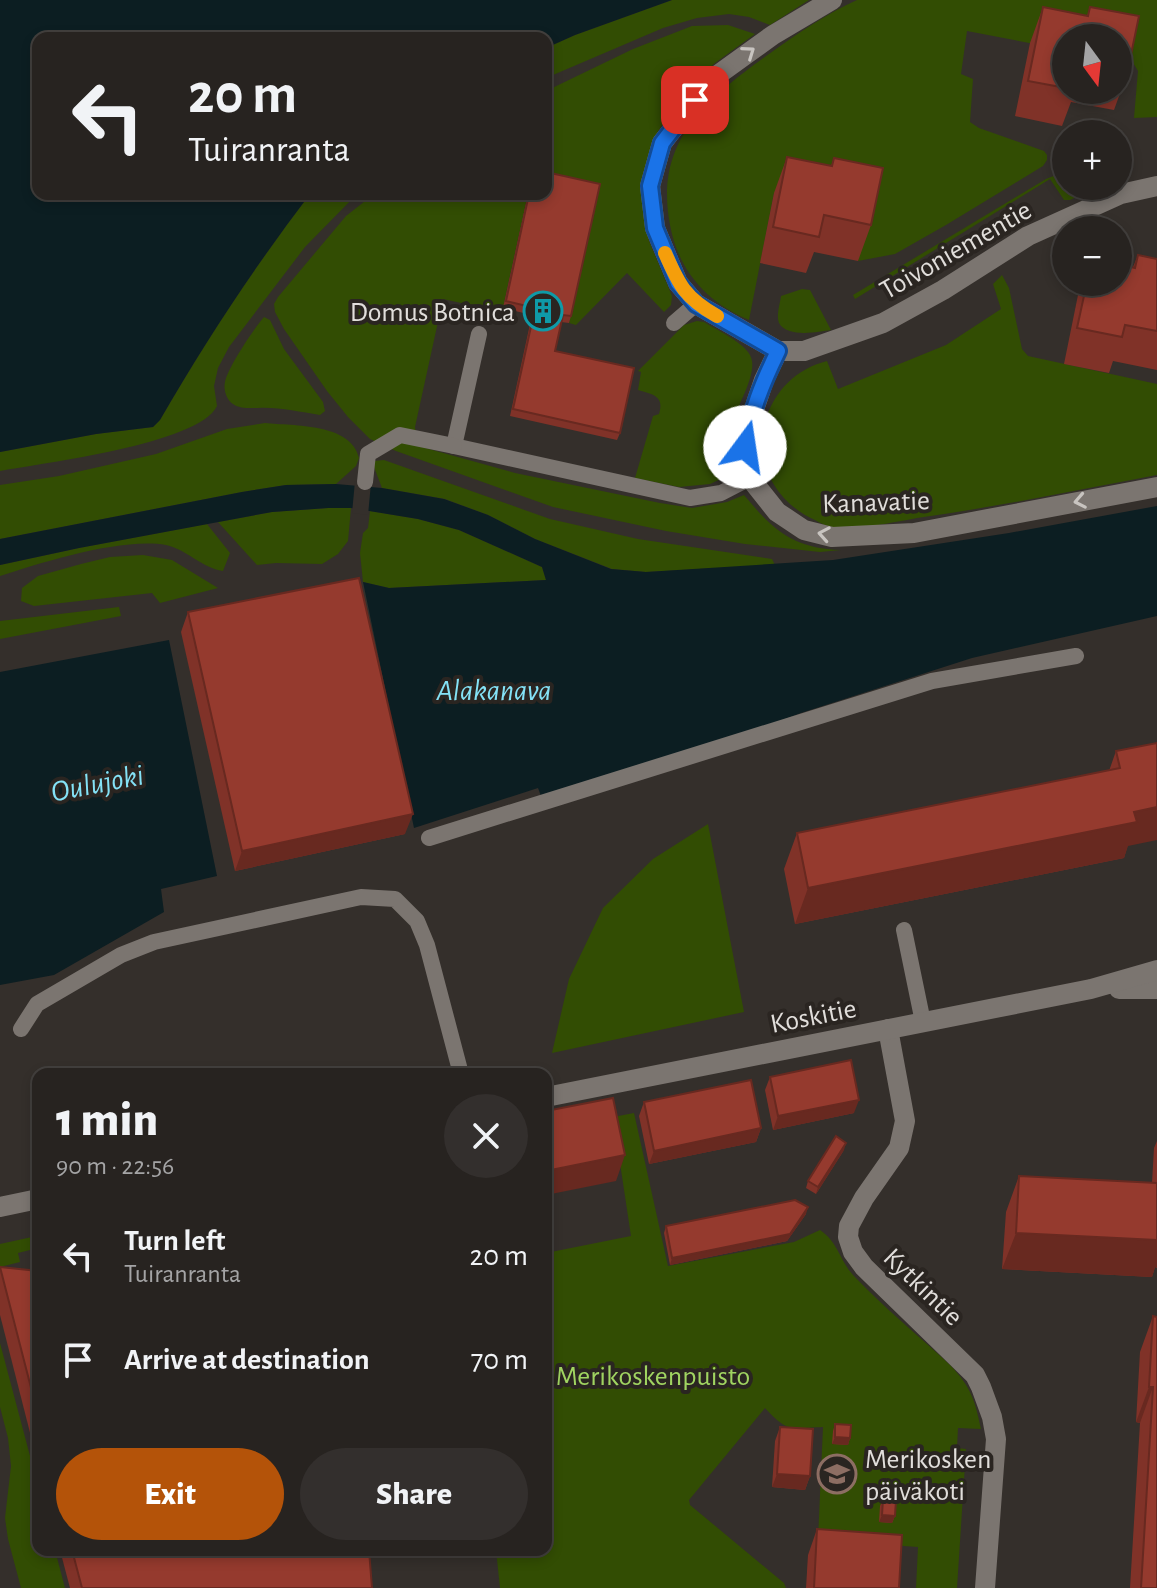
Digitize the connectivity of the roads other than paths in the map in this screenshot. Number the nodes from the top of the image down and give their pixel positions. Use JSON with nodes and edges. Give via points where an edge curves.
{"nodes":[{"id":1,"x":832,"y":0,"type":"edge"},
{"id":2,"x":1157,"y":186,"type":"edge"},
{"id":3,"x":696,"y":304,"type":"junction"},
{"id":4,"x":674,"y":323,"type":"dead end"},
{"id":5,"x":479,"y":334,"type":"dead end"},
{"id":6,"x":778,"y":351,"type":"junction"},
{"id":7,"x":454,"y":446,"type":"junction"},
{"id":8,"x":750,"y":478,"type":"junction"},
{"id":9,"x":365,"y":482,"type":"dead end"},
{"id":10,"x":1157,"y":487,"type":"edge"},
{"id":11,"x":1076,"y":656,"type":"dead end"},
{"id":12,"x":429,"y":838,"type":"dead end"},
{"id":13,"x":904,"y":930,"type":"dead end"},
{"id":14,"x":1157,"y":970,"type":"edge"},
{"id":15,"x":1091,"y":989,"type":"junction"},
{"id":16,"x":1157,"y":989,"type":"edge"},
{"id":17,"x":923,"y":1022,"type":"junction"},
{"id":18,"x":21,"y":1029,"type":"dead end"},
{"id":19,"x":888,"y":1029,"type":"junction"},
{"id":20,"x":459,"y":1068,"type":"edge"},
{"id":21,"x":552,"y":1096,"type":"edge"},
{"id":22,"x":32,"y":1200,"type":"edge"},
{"id":23,"x":0,"y":1207,"type":"edge"},
{"id":24,"x":985,"y":1588,"type":"edge"}],
"edges":[{"from":3,"to":1,"type":"street","one_way":true,"via":[[678,283],[655,228],[650,186],[662,143],[712,79]]},
{"from":2,"to":6,"type":"street","name":"Toivoniementie","via":[[1121,194],[1028,236],[883,323],[804,351]]},
{"from":3,"to":4,"type":"lane"},
{"from":3,"to":6,"type":"street"},
{"from":5,"to":7,"type":"lane"},
{"from":6,"to":8,"type":"street","via":[[748,427]]},
{"from":7,"to":8,"type":"lane","via":[[690,498],[721,493]]},
{"from":7,"to":9,"type":"lane","via":[[400,435],[368,454]]},
{"from":10,"to":8,"type":"street","name":"Kanavatie","one_way":true,"via":[[914,533],[832,537],[804,530],[777,512]]},
{"from":11,"to":12,"type":"lane","via":[[932,681]]},
{"from":13,"to":17,"type":"lane"},
{"from":14,"to":15,"type":"street","name":"Koskitie"},
{"from":15,"to":16,"type":"street","name":"Koskitie"},
{"from":15,"to":17,"type":"street","name":"Koskitie"},
{"from":17,"to":19,"type":"street","name":"Koskitie"},
{"from":18,"to":20,"type":"lane","via":[[37,1004],[154,942],[361,897],[395,899],[417,921],[427,945]]},
{"from":19,"to":21,"type":"street","name":"Koskitie"},
{"from":19,"to":24,"type":"street","name":"Kytkintie","via":[[905,1121],[899,1148],[864,1198],[848,1237],[864,1267],[975,1375],[981,1387],[996,1439]]},
{"from":22,"to":23,"type":"street"}]}
